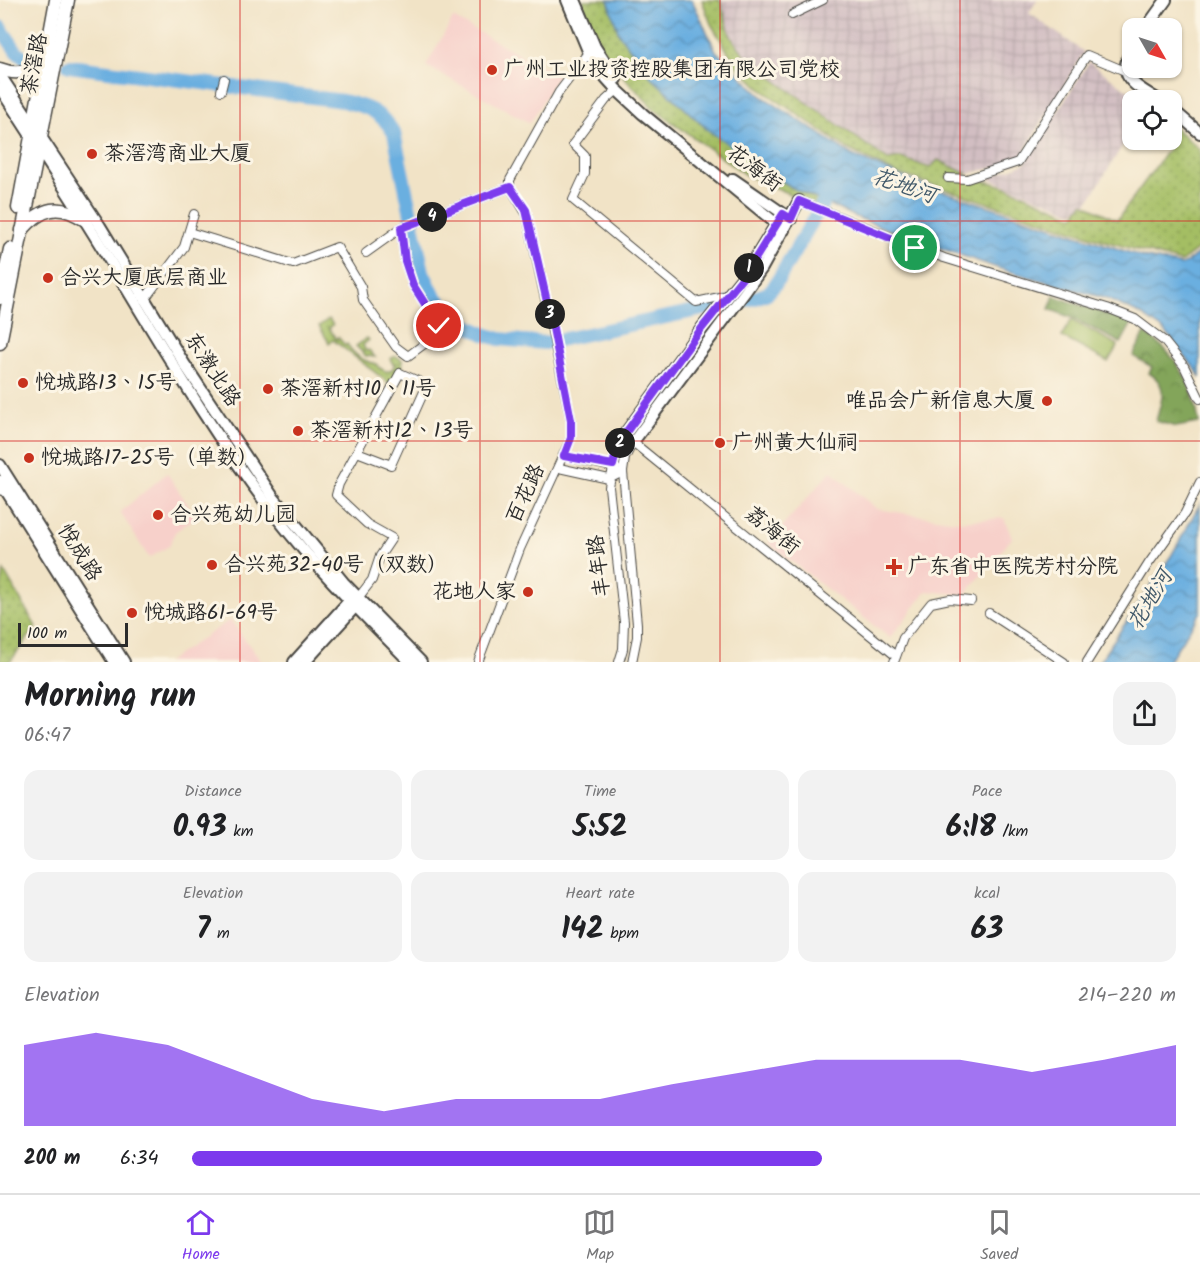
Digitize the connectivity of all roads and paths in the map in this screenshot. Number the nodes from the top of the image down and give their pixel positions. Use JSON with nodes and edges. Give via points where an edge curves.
{"nodes":[{"id":1,"x":56,"y":0,"type":"edge"},
{"id":2,"x":68,"y":0,"type":"edge"},
{"id":3,"x":567,"y":0,"type":"edge"},
{"id":4,"x":575,"y":0,"type":"edge"},
{"id":5,"x":823,"y":0,"type":"edge"},
{"id":6,"x":1166,"y":0,"type":"edge"},
{"id":7,"x":792,"y":15,"type":"dead end"},
{"id":8,"x":1153,"y":18,"type":"edge"},
{"id":9,"x":592,"y":50,"type":"junction"},
{"id":10,"x":46,"y":54,"type":"junction"},
{"id":11,"x":0,"y":69,"type":"edge"},
{"id":12,"x":1122,"y":70,"type":"edge"},
{"id":13,"x":0,"y":75,"type":"edge"},
{"id":14,"x":1130,"y":78,"type":"edge"},
{"id":15,"x":224,"y":79,"type":"dead end"},
{"id":16,"x":0,"y":88,"type":"edge"},
{"id":17,"x":617,"y":90,"type":"junction"},
{"id":18,"x":1143,"y":90,"type":"edge"},
{"id":19,"x":221,"y":91,"type":"dead end"},
{"id":20,"x":1182,"y":118,"type":"edge"},
{"id":21,"x":1200,"y":133,"type":"edge"},
{"id":22,"x":35,"y":136,"type":"junction"},
{"id":23,"x":948,"y":178,"type":"dead end"},
{"id":24,"x":510,"y":187,"type":"junction"},
{"id":25,"x":799,"y":201,"type":"joint"},
{"id":26,"x":194,"y":214,"type":"dead end"},
{"id":27,"x":787,"y":216,"type":"junction"},
{"id":28,"x":85,"y":220,"type":"junction"},
{"id":29,"x":780,"y":227,"type":"junction"},
{"id":30,"x":403,"y":228,"type":"junction"},
{"id":31,"x":22,"y":231,"type":"junction"},
{"id":32,"x":189,"y":232,"type":"junction"},
{"id":33,"x":366,"y":253,"type":"dead end"},
{"id":34,"x":730,"y":294,"type":"junction"},
{"id":35,"x":0,"y":298,"type":"edge"},
{"id":36,"x":144,"y":300,"type":"junction"},
{"id":37,"x":0,"y":343,"type":"edge"},
{"id":38,"x":1200,"y":399,"type":"edge"},
{"id":39,"x":629,"y":438,"type":"junction"},
{"id":40,"x":357,"y":452,"type":"junction"},
{"id":41,"x":564,"y":456,"type":"junction"},
{"id":42,"x":0,"y":465,"type":"edge"},
{"id":43,"x":613,"y":465,"type":"junction"},
{"id":44,"x":559,"y":468,"type":"junction"},
{"id":45,"x":622,"y":472,"type":"junction"},
{"id":46,"x":609,"y":478,"type":"junction"},
{"id":47,"x":1200,"y":482,"type":"edge"},
{"id":48,"x":2,"y":486,"type":"edge"},
{"id":49,"x":971,"y":601,"type":"dead end"},
{"id":50,"x":354,"y":602,"type":"junction"},
{"id":51,"x":989,"y":613,"type":"dead end"},
{"id":52,"x":895,"y":659,"type":"edge"},
{"id":53,"x":114,"y":662,"type":"edge"},
{"id":54,"x":124,"y":662,"type":"edge"},
{"id":55,"x":294,"y":662,"type":"edge"},
{"id":56,"x":305,"y":662,"type":"edge"},
{"id":57,"x":410,"y":662,"type":"edge"},
{"id":58,"x":422,"y":662,"type":"edge"},
{"id":59,"x":478,"y":662,"type":"edge"},
{"id":60,"x":619,"y":662,"type":"edge"},
{"id":61,"x":632,"y":662,"type":"edge"},
{"id":62,"x":1064,"y":662,"type":"edge"},
{"id":63,"x":1087,"y":662,"type":"edge"}],
"edges":[{"from":1,"to":10,"type":"main road","name":"茶滘路"},
{"from":2,"to":22,"type":"main road","name":"茶滘路"},
{"from":3,"to":9,"type":"street","name":"花海街"},
{"from":4,"to":9,"type":"street","name":"花海街"},
{"from":5,"to":7,"type":"street"},
{"from":6,"to":8,"type":"street"},
{"from":9,"to":17,"type":"street","name":"花海街","via":[[597,68]]},
{"from":9,"to":24,"type":"street","via":[[559,92],[510,180]]},
{"from":9,"to":27,"type":"street","name":"花海街","via":[[654,116],[738,183]]},
{"from":10,"to":11,"type":"main road","via":[[28,71],[13,73]]},
{"from":10,"to":22,"type":"main road","name":"茶滘路"},
{"from":12,"to":23,"type":"street","via":[[1087,55],[1018,162],[967,179]]},
{"from":13,"to":22,"type":"street","name":"东漖北路"},
{"from":14,"to":18,"type":"street"},
{"from":15,"to":19,"type":"street"},
{"from":16,"to":22,"type":"street","name":"东漖北路"},
{"from":17,"to":29,"type":"street","name":"花海街"},
{"from":17,"to":34,"type":"street","via":[[573,144],[585,156],[585,174],[573,200],[696,302]]},
{"from":20,"to":21,"type":"street"},
{"from":22,"to":28,"type":"street","name":"东漖北路"},
{"from":22,"to":31,"type":"main road"},
{"from":22,"to":35,"type":"main road"},
{"from":22,"to":36,"type":"street","name":"东漖北路","via":[[100,226]]},
{"from":24,"to":30,"type":"street"},
{"from":24,"to":41,"type":"street","name":"百花路","via":[[527,214],[554,336],[571,429]]},
{"from":25,"to":27,"type":"street","name":"花海街"},
{"from":25,"to":38,"type":"street","name":"花海街","via":[[945,258],[1136,320],[1164,341],[1184,366]]},
{"from":26,"to":32,"type":"street"},
{"from":27,"to":29,"type":"street"},
{"from":28,"to":31,"type":"main road","via":[[67,210],[50,210],[32,219]]},
{"from":28,"to":50,"type":"street","name":"东漖北路","via":[[247,476],[300,546]]},
{"from":29,"to":34,"type":"street"},
{"from":29,"to":39,"type":"street","via":[[746,292]]},
{"from":30,"to":32,"type":"street","via":[[405,261],[413,285],[439,326],[431,339],[408,356],[396,347],[363,300],[361,287],[337,247],[293,264]]},
{"from":30,"to":33,"type":"street"},
{"from":31,"to":37,"type":"main road"},
{"from":32,"to":36,"type":"street","via":[[184,247]]},
{"from":34,"to":39,"type":"street","via":[[702,328]]},
{"from":36,"to":50,"type":"street","name":"东漖北路","via":[[273,497]]},
{"from":39,"to":43,"type":"street","name":"丰年路","via":[[617,449]]},
{"from":39,"to":45,"type":"street"},
{"from":39,"to":52,"type":"street","name":"荔海街"},
{"from":40,"to":40,"type":"street","via":[[400,373],[427,386],[391,465]]},
{"from":40,"to":50,"type":"street","via":[[336,495],[367,524],[392,538],[380,556],[372,580]]},
{"from":41,"to":43,"type":"street"},
{"from":41,"to":44,"type":"street","name":"百花路"},
{"from":42,"to":54,"type":"street","name":"悦成路"},
{"from":43,"to":45,"type":"street"},
{"from":43,"to":46,"type":"street","name":"丰年路"},
{"from":44,"to":46,"type":"street"},
{"from":44,"to":59,"type":"street","name":"百花路","via":[[520,549]]},
{"from":45,"to":46,"type":"street"},
{"from":45,"to":61,"type":"street","name":"丰年路","via":[[637,631]]},
{"from":46,"to":60,"type":"street","name":"丰年路","via":[[624,622]]},
{"from":47,"to":63,"type":"street","via":[[1185,513],[1149,562]]},
{"from":48,"to":53,"type":"street","name":"悦成路"},
{"from":49,"to":52,"type":"street","via":[[950,599],[931,603],[903,638]]},
{"from":50,"to":55,"type":"street"},
{"from":50,"to":56,"type":"street"},
{"from":50,"to":57,"type":"street","name":"东漖北路"},
{"from":50,"to":58,"type":"street","name":"东漖北路"},
{"from":51,"to":62,"type":"street"}]}
